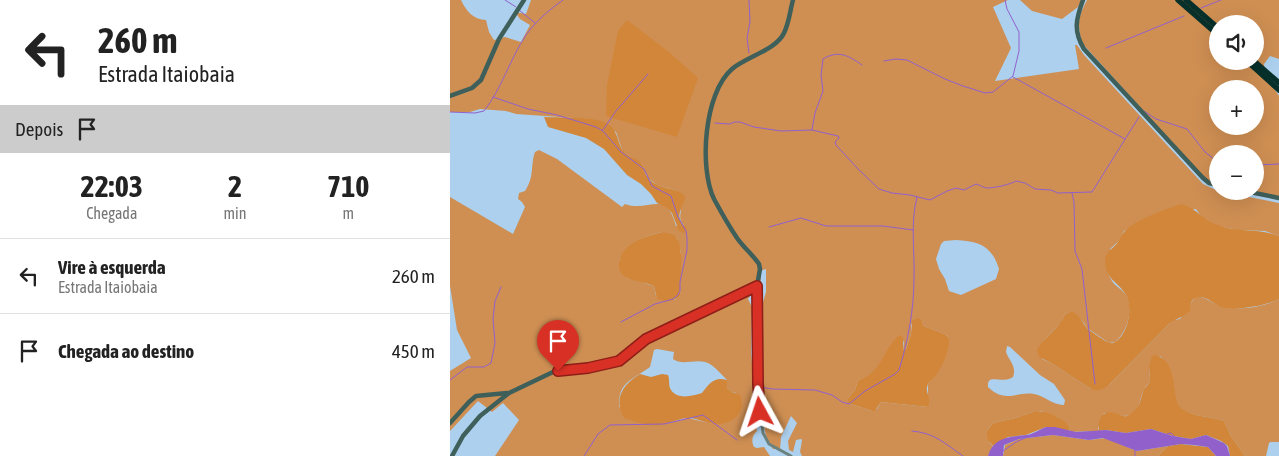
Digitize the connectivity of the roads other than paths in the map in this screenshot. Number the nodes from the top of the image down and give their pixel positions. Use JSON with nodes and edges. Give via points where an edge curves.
{"nodes":[{"id":1,"x":524,"y":0,"type":"edge"},
{"id":2,"x":793,"y":0,"type":"edge"},
{"id":3,"x":1083,"y":0,"type":"edge"},
{"id":4,"x":1178,"y":0,"type":"edge"},
{"id":5,"x":1186,"y":0,"type":"edge"},
{"id":6,"x":1209,"y":20,"type":"edge"},
{"id":7,"x":1209,"y":27,"type":"edge"},
{"id":8,"x":1257,"y":70,"type":"edge"},
{"id":9,"x":1264,"y":70,"type":"edge"},
{"id":10,"x":1279,"y":83,"type":"edge"},
{"id":11,"x":1279,"y":90,"type":"edge"},
{"id":12,"x":450,"y":96,"type":"edge"},
{"id":13,"x":1209,"y":183,"type":"edge"},
{"id":14,"x":1264,"y":195,"type":"edge"},
{"id":15,"x":1279,"y":198,"type":"edge"},
{"id":16,"x":757,"y":286,"type":"junction"},
{"id":17,"x":509,"y":393,"type":"junction"},
{"id":18,"x":450,"y":423,"type":"edge"},
{"id":19,"x":452,"y":456,"type":"edge"},
{"id":20,"x":791,"y":456,"type":"edge"}],
"edges":[{"from":1,"to":12,"type":"street","via":[[499,39],[481,80],[472,88]]},
{"from":2,"to":16,"type":"street","via":[[782,37],[726,76],[713,100],[708,120],[708,182],[737,238],[759,264]]},
{"from":3,"to":13,"type":"street","via":[[1076,26],[1084,49]]},
{"from":4,"to":7,"type":"highway"},
{"from":5,"to":6,"type":"highway"},
{"from":8,"to":11,"type":"highway"},
{"from":9,"to":10,"type":"highway"},
{"from":14,"to":15,"type":"street"},
{"from":16,"to":17,"type":"street","via":[[646,339],[619,361],[553,372]]},
{"from":16,"to":20,"type":"street","via":[[758,384],[763,433],[769,444]]},
{"from":17,"to":18,"type":"street","via":[[476,396]]},
{"from":17,"to":19,"type":"street","via":[[480,416]]}]}
